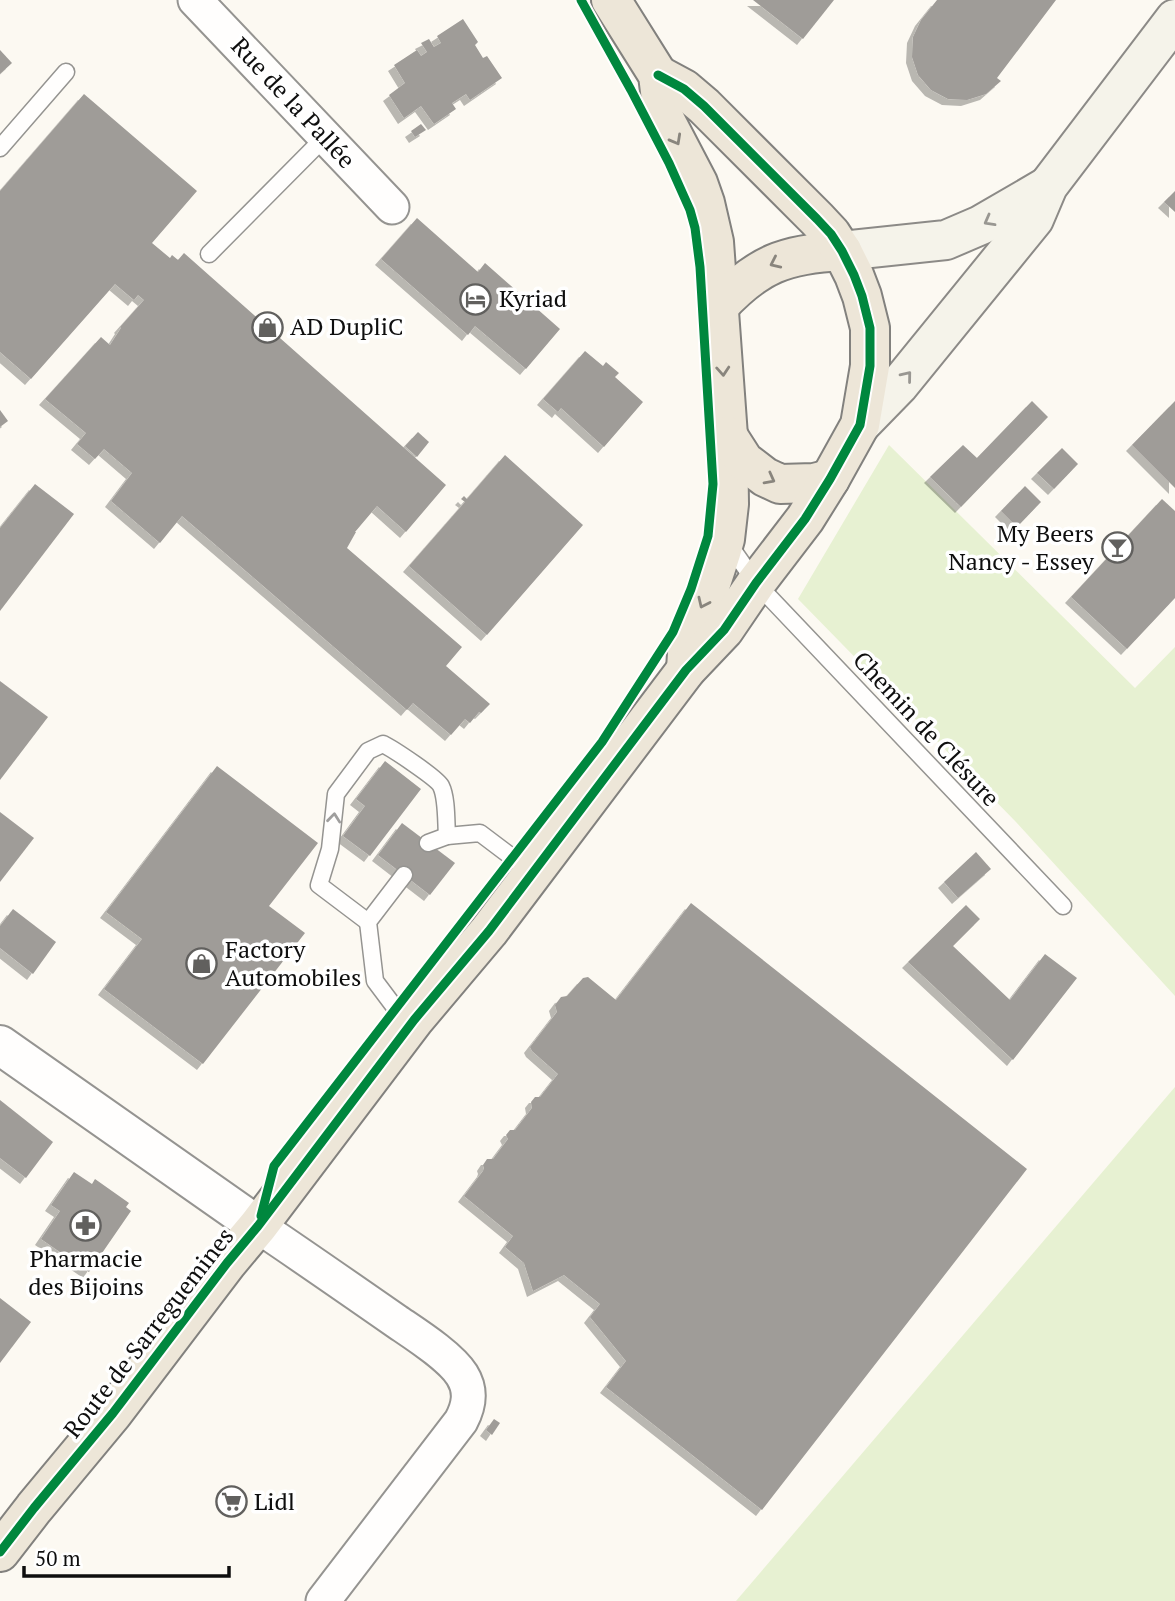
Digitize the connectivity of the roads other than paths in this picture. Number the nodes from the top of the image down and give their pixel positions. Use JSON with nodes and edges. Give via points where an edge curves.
{"nodes":[{"id":1,"x":195,"y":0,"type":"edge"},
{"id":2,"x":611,"y":0,"type":"edge"},
{"id":3,"x":1175,"y":19,"type":"edge"},
{"id":4,"x":66,"y":72,"type":"dead end"},
{"id":5,"x":658,"y":75,"type":"junction"},
{"id":6,"x":325,"y":136,"type":"junction"},
{"id":7,"x":0,"y":148,"type":"edge"},
{"id":8,"x":1048,"y":186,"type":"junction"},
{"id":9,"x":391,"y":207,"type":"dead end"},
{"id":10,"x":842,"y":251,"type":"junction"},
{"id":11,"x":209,"y":254,"type":"dead end"},
{"id":12,"x":719,"y":306,"type":"junction"},
{"id":13,"x":860,"y":425,"type":"junction"},
{"id":14,"x":727,"y":436,"type":"junction"},
{"id":15,"x":830,"y":479,"type":"junction"},
{"id":16,"x":725,"y":538,"type":"junction"},
{"id":17,"x":757,"y":583,"type":"junction"},
{"id":18,"x":686,"y":670,"type":"junction"},
{"id":19,"x":447,"y":835,"type":"junction"},
{"id":20,"x":429,"y":843,"type":"dead end"},
{"id":21,"x":533,"y":873,"type":"junction"},
{"id":22,"x":404,"y":875,"type":"dead end"},
{"id":23,"x":1063,"y":906,"type":"dead end"},
{"id":24,"x":368,"y":922,"type":"junction"},
{"id":25,"x":414,"y":1020,"type":"junction"},
{"id":26,"x":0,"y":1045,"type":"edge"},
{"id":27,"x":258,"y":1226,"type":"junction"},
{"id":28,"x":0,"y":1552,"type":"edge"},
{"id":29,"x":323,"y":1601,"type":"edge"}],
"edges":[{"from":1,"to":6,"type":"street","name":"Rue de la Pallée"},
{"from":2,"to":5,"type":"main road"},
{"from":3,"to":8,"type":"main road"},
{"from":4,"to":7,"type":"lane"},
{"from":5,"to":10,"type":"main road","via":[[704,106],[817,219]]},
{"from":5,"to":12,"type":"main road","one_way":true,"via":[[663,116],[698,183],[708,213]]},
{"from":6,"to":9,"type":"street","name":"Rue de la Pallée"},
{"from":6,"to":11,"type":"lane"},
{"from":8,"to":10,"type":"main road","one_way":true,"via":[[946,240]]},
{"from":13,"to":8,"type":"main road","one_way":true,"via":[[899,385],[1027,228]]},
{"from":10,"to":12,"type":"main road","one_way":true,"via":[[810,253],[772,264]]},
{"from":10,"to":13,"type":"main road","via":[[870,328],[870,366]]},
{"from":12,"to":14,"type":"main road","one_way":true},
{"from":13,"to":15,"type":"main road"},
{"from":14,"to":15,"type":"main road","one_way":true,"via":[[744,461],[780,484]]},
{"from":14,"to":16,"type":"main road"},
{"from":15,"to":17,"type":"main road","name":"Route de Sarreguemines"},
{"from":16,"to":17,"type":"lane","name":"Chemin de Clésure"},
{"from":16,"to":18,"type":"main road","one_way":true,"via":[[708,593],[688,636]]},
{"from":17,"to":18,"type":"main road","name":"Route de Sarreguemines","via":[[724,630]]},
{"from":17,"to":23,"type":"lane","name":"Chemin de Clésure"},
{"from":18,"to":21,"type":"main road","name":"Route de Sarreguemines"},
{"from":19,"to":20,"type":"lane"},
{"from":19,"to":21,"type":"lane","via":[[480,833]]},
{"from":24,"to":19,"type":"lane","one_way":true,"via":[[319,885],[330,849],[336,794],[368,751],[383,744],[441,784]]},
{"from":21,"to":25,"type":"main road","name":"Route de Sarreguemines"},
{"from":22,"to":24,"type":"lane"},
{"from":24,"to":25,"type":"lane","via":[[375,981],[393,1005]]},
{"from":25,"to":27,"type":"main road","name":"Route de Sarreguemines"},
{"from":26,"to":27,"type":"street"},
{"from":27,"to":28,"type":"main road","name":"Route de Sarreguemines"},
{"from":27,"to":29,"type":"street","via":[[451,1362],[468,1392],[461,1421]]}]}
